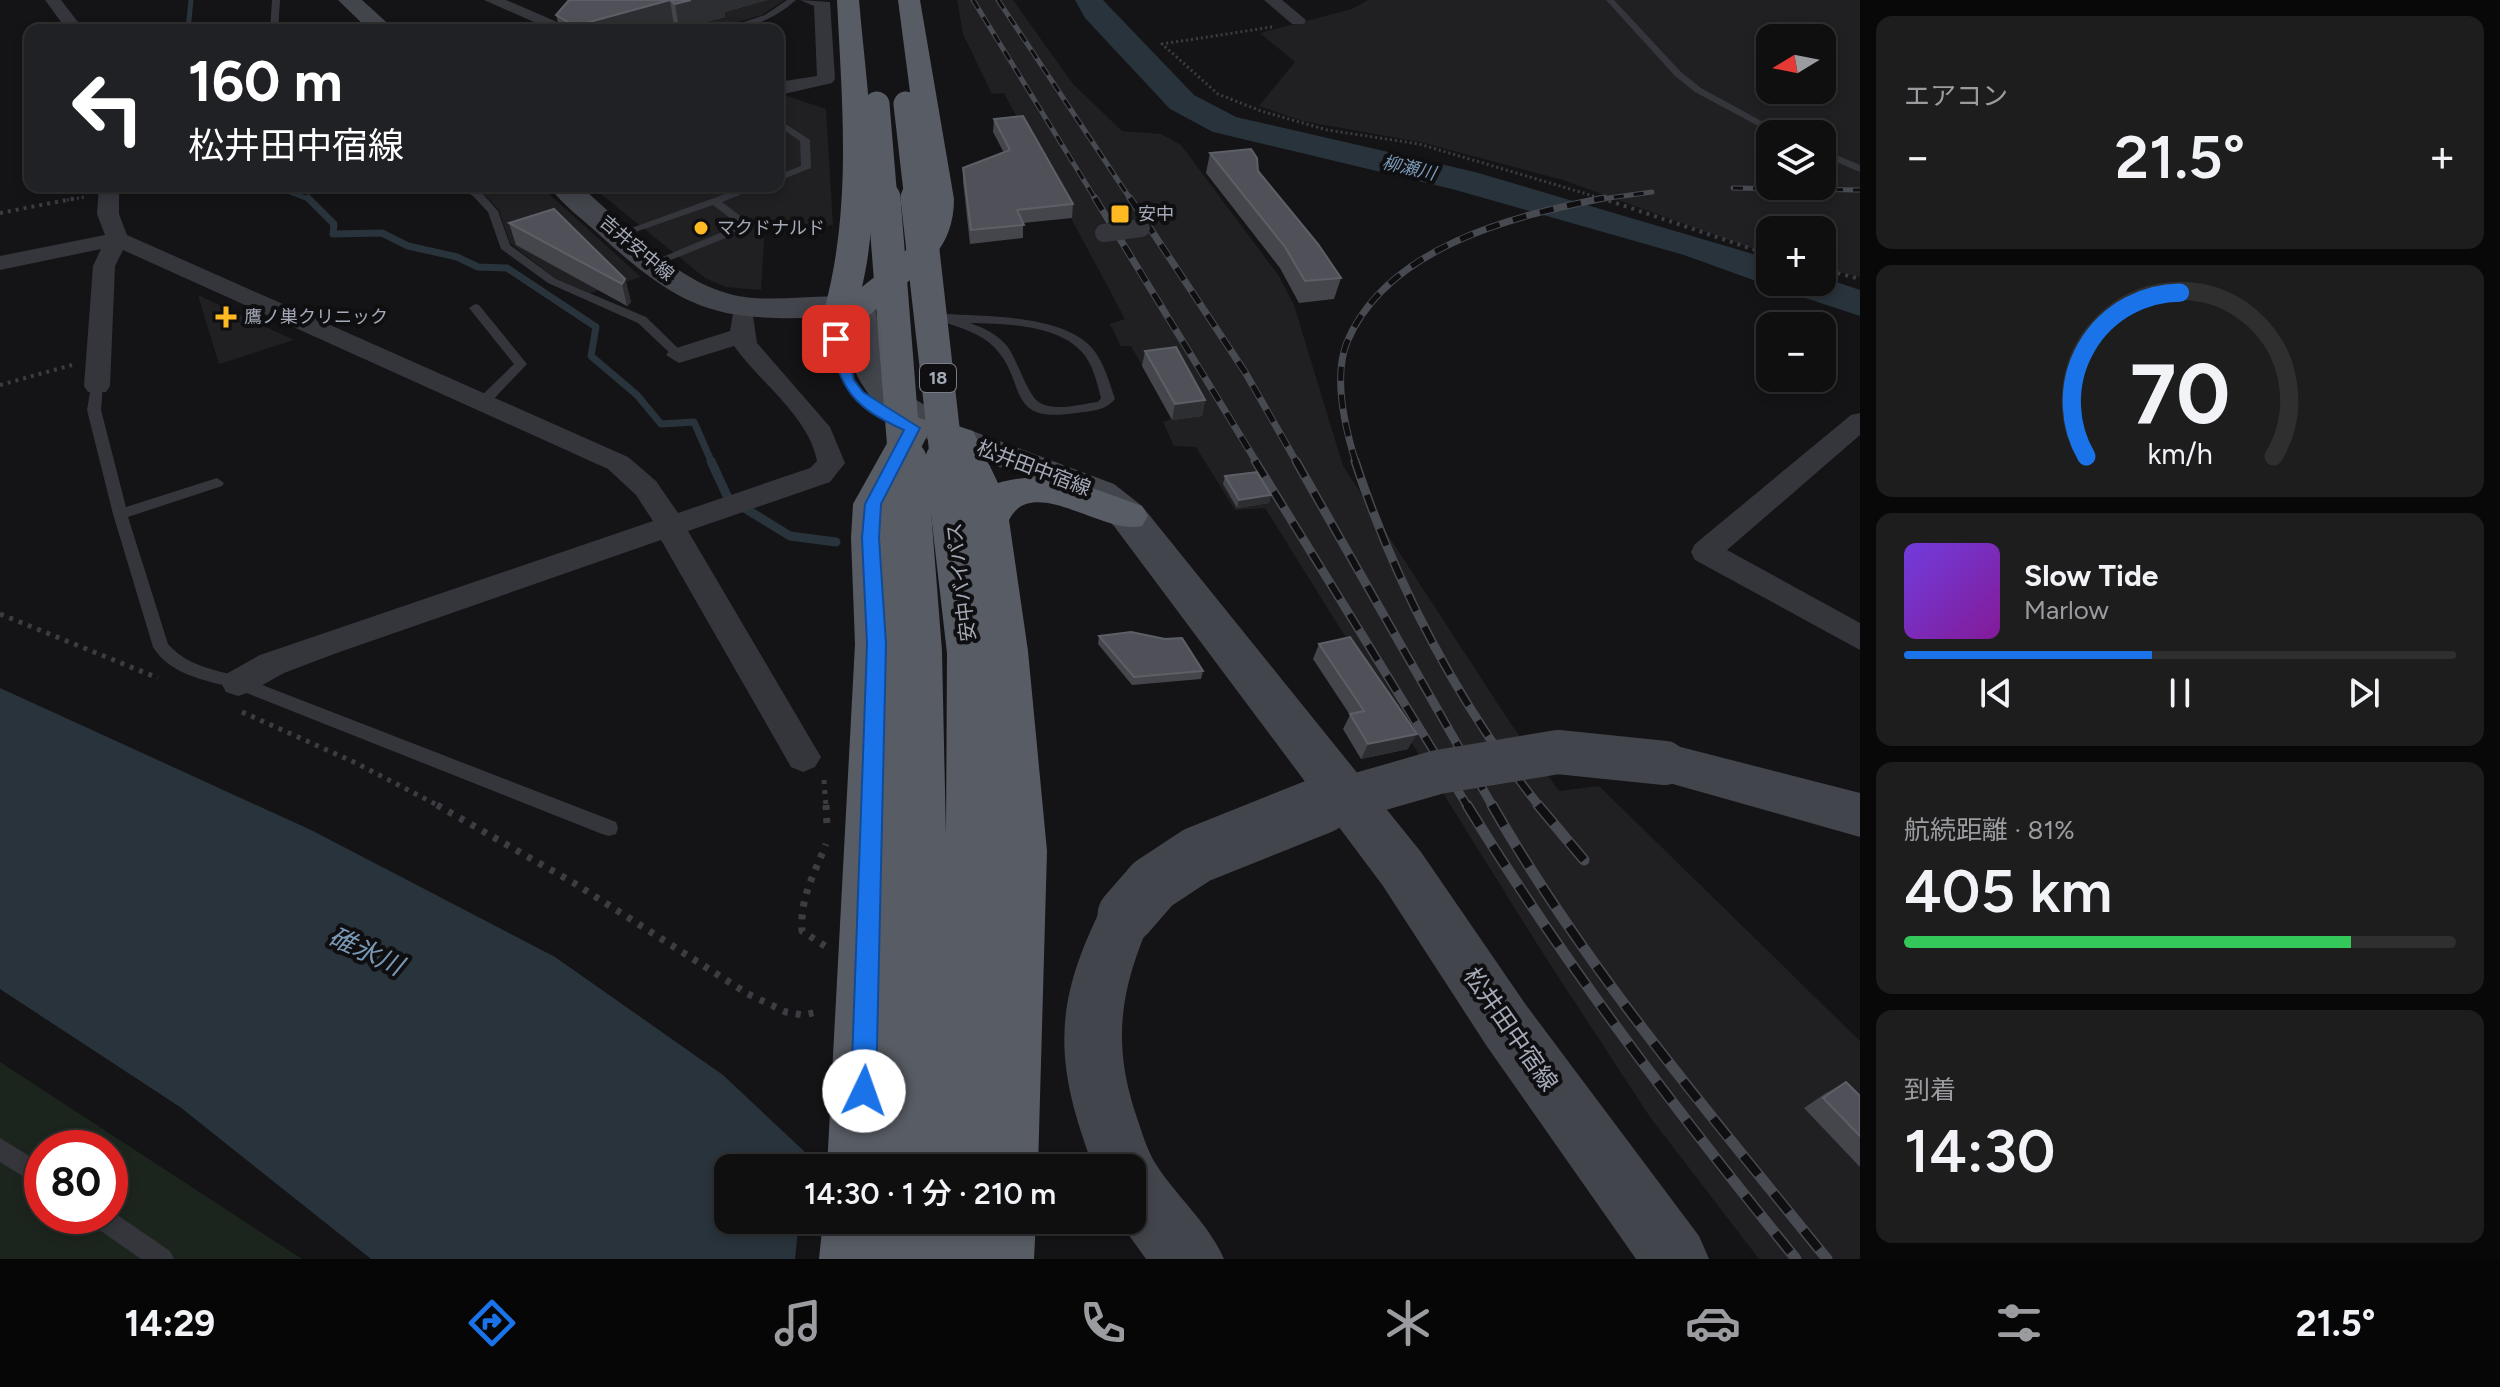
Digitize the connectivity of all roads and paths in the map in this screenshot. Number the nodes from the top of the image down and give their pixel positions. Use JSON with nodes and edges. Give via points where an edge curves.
{"nodes":[{"id":1,"x":53,"y":0,"type":"edge"},
{"id":2,"x":276,"y":0,"type":"edge"},
{"id":3,"x":349,"y":0,"type":"edge"},
{"id":4,"x":492,"y":0,"type":"edge"},
{"id":5,"x":792,"y":0,"type":"edge"},
{"id":6,"x":808,"y":0,"type":"edge"},
{"id":7,"x":848,"y":0,"type":"edge"},
{"id":8,"x":867,"y":0,"type":"edge"},
{"id":9,"x":892,"y":0,"type":"edge"},
{"id":10,"x":909,"y":0,"type":"edge"},
{"id":11,"x":1272,"y":0,"type":"edge"},
{"id":12,"x":1610,"y":0,"type":"edge"},
{"id":13,"x":571,"y":12,"type":"edge"},
{"id":14,"x":1298,"y":20,"type":"joint"},
{"id":15,"x":71,"y":24,"type":"edge"},
{"id":16,"x":274,"y":24,"type":"edge"},
{"id":17,"x":376,"y":24,"type":"edge"},
{"id":18,"x":545,"y":24,"type":"edge"},
{"id":19,"x":558,"y":24,"type":"edge"},
{"id":20,"x":744,"y":24,"type":"edge"},
{"id":21,"x":784,"y":89,"type":"edge"},
{"id":22,"x":892,"y":104,"type":"junction"},
{"id":23,"x":1756,"y":121,"type":"edge"},
{"id":24,"x":784,"y":126,"type":"edge"},
{"id":25,"x":1836,"y":158,"type":"edge"},
{"id":26,"x":1860,"y":169,"type":"edge"},
{"id":27,"x":935,"y":172,"type":"junction"},
{"id":28,"x":784,"y":176,"type":"edge"},
{"id":29,"x":857,"y":177,"type":"junction"},
{"id":30,"x":95,"y":192,"type":"edge"},
{"id":31,"x":109,"y":192,"type":"edge"},
{"id":32,"x":472,"y":192,"type":"edge"},
{"id":33,"x":570,"y":192,"type":"edge"},
{"id":34,"x":740,"y":192,"type":"edge"},
{"id":35,"x":715,"y":201,"type":"junction"},
{"id":36,"x":0,"y":213,"type":"edge"},
{"id":37,"x":1141,"y":228,"type":"dead end"},
{"id":38,"x":1104,"y":233,"type":"dead end"},
{"id":39,"x":620,"y":234,"type":"junction"},
{"id":40,"x":117,"y":239,"type":"junction"},
{"id":41,"x":1756,"y":250,"type":"edge"},
{"id":42,"x":0,"y":263,"type":"edge"},
{"id":43,"x":654,"y":263,"type":"junction"},
{"id":44,"x":1836,"y":273,"type":"edge"},
{"id":45,"x":1860,"y":279,"type":"edge"},
{"id":46,"x":850,"y":307,"type":"junction"},
{"id":47,"x":475,"y":308,"type":"dead end"},
{"id":48,"x":944,"y":318,"type":"joint"},
{"id":49,"x":743,"y":321,"type":"junction"},
{"id":50,"x":679,"y":355,"type":"joint"},
{"id":51,"x":101,"y":358,"type":"junction"},
{"id":52,"x":0,"y":385,"type":"edge"},
{"id":53,"x":97,"y":386,"type":"joint"},
{"id":54,"x":482,"y":403,"type":"junction"},
{"id":55,"x":1860,"y":421,"type":"edge"},
{"id":56,"x":936,"y":433,"type":"junction"},
{"id":57,"x":217,"y":483,"type":"dead end"},
{"id":58,"x":120,"y":514,"type":"junction"},
{"id":59,"x":1128,"y":516,"type":"junction"},
{"id":60,"x":989,"y":520,"type":"junction"},
{"id":61,"x":672,"y":526,"type":"junction"},
{"id":62,"x":0,"y":614,"type":"edge"},
{"id":63,"x":1860,"y":638,"type":"edge"},
{"id":64,"x":945,"y":652,"type":"junction"},
{"id":65,"x":171,"y":683,"type":"dead end"},
{"id":66,"x":233,"y":695,"type":"junction"},
{"id":67,"x":803,"y":757,"type":"joint"},
{"id":68,"x":1860,"y":815,"type":"edge"},
{"id":69,"x":609,"y":828,"type":"dead end"},
{"id":70,"x":838,"y":949,"type":"dead end"},
{"id":71,"x":819,"y":1005,"type":"dead end"},
{"id":72,"x":890,"y":1082,"type":"junction"},
{"id":73,"x":0,"y":1149,"type":"edge"},
{"id":74,"x":863,"y":1154,"type":"edge"},
{"id":75,"x":905,"y":1154,"type":"edge"},
{"id":76,"x":985,"y":1154,"type":"edge"},
{"id":77,"x":985,"y":1154,"type":"edge"},
{"id":78,"x":1120,"y":1154,"type":"edge"},
{"id":79,"x":24,"y":1165,"type":"edge"},
{"id":80,"x":1146,"y":1206,"type":"edge"},
{"id":81,"x":125,"y":1234,"type":"edge"},
{"id":82,"x":854,"y":1234,"type":"edge"},
{"id":83,"x":902,"y":1234,"type":"edge"},
{"id":84,"x":960,"y":1234,"type":"edge"},
{"id":85,"x":1003,"y":1234,"type":"edge"},
{"id":86,"x":162,"y":1259,"type":"edge"},
{"id":87,"x":852,"y":1259,"type":"edge"},
{"id":88,"x":900,"y":1259,"type":"edge"},
{"id":89,"x":959,"y":1259,"type":"edge"},
{"id":90,"x":1001,"y":1259,"type":"edge"},
{"id":91,"x":1191,"y":1259,"type":"edge"},
{"id":92,"x":1676,"y":1259,"type":"edge"}],
"edges":[{"from":1,"to":15,"type":"street"},
{"from":2,"to":16,"type":"lane"},
{"from":3,"to":17,"type":"main road"},
{"from":4,"to":18,"type":"street"},
{"from":5,"to":20,"type":"lane","via":[[768,17]]},
{"from":6,"to":21,"type":"street","via":[[822,2],[826,79]]},
{"from":7,"to":29,"type":"highway"},
{"from":8,"to":22,"type":"highway","name":"安中バイパス","number":"18"},
{"from":9,"to":22,"type":"highway","name":"安中バイパス","number":"18"},
{"from":10,"to":27,"type":"highway"},
{"from":11,"to":14,"type":"street"},
{"from":12,"to":23,"type":"lane","via":[[1678,74]]},
{"from":13,"to":19,"type":"street"},
{"from":14,"to":41,"type":"path","via":[[1237,35],[1162,44],[1218,94],[1261,111],[1327,130],[1419,144]]},
{"from":22,"to":64,"type":"highway","name":"安中バイパス","number":"18","bridge":true},
{"from":22,"to":64,"type":"highway","name":"安中バイパス","number":"18","bridge":true},
{"from":24,"to":28,"type":"lane","via":[[805,140],[806,168]]},
{"from":25,"to":26,"type":"lane"},
{"from":27,"to":29,"type":"highway"},
{"from":27,"to":46,"type":"highway","via":[[939,199],[933,237]]},
{"from":29,"to":46,"type":"highway"},
{"from":30,"to":36,"type":"path"},
{"from":31,"to":40,"type":"street","via":[[109,225]]},
{"from":32,"to":50,"type":"lane","via":[[493,211],[505,247],[552,281],[642,320]]},
{"from":33,"to":39,"type":"main road","name":"吉井安中線"},
{"from":34,"to":35,"type":"lane"},
{"from":35,"to":39,"type":"lane"},
{"from":35,"to":43,"type":"lane","via":[[747,226]]},
{"from":37,"to":38,"type":"street","bridge":true},
{"from":39,"to":43,"type":"main road","name":"吉井安中線"},
{"from":40,"to":42,"type":"street"},
{"from":40,"to":51,"type":"street","via":[[104,266]]},
{"from":40,"to":54,"type":"street"},
{"from":43,"to":49,"type":"main road","name":"吉井安中線"},
{"from":44,"to":45,"type":"path"},
{"from":46,"to":49,"type":"main road","name":"吉井安中線"},
{"from":46,"to":56,"type":"main road","name":"松井田中宿線","via":[[875,380]]},
{"from":46,"to":56,"type":"main road","name":"松井田中宿線","via":[[836,339],[847,381],[871,406]]},
{"from":47,"to":54,"type":"lane","via":[[521,364]]},
{"from":48,"to":48,"type":"lane","via":[[1066,334],[1085,347],[1096,364],[1108,399],[1102,405],[1047,412],[1034,407],[1001,343]]},
{"from":49,"to":50,"type":"street"},
{"from":49,"to":61,"type":"street","via":[[744,341],[820,436],[831,463],[813,479]]},
{"from":51,"to":52,"type":"path"},
{"from":51,"to":53,"type":"street"},
{"from":53,"to":58,"type":"lane","via":[[94,410]]},
{"from":54,"to":61,"type":"street","via":[[618,463],[639,478]]},
{"from":55,"to":63,"type":"street","via":[[1706,552]]},
{"from":56,"to":59,"type":"main road","name":"松井田中宿線","via":[[1067,478],[1102,494]]},
{"from":56,"to":60,"type":"highway","via":[[978,481]]},
{"from":56,"to":72,"type":"highway","via":[[873,504]]},
{"from":57,"to":58,"type":"lane"},
{"from":58,"to":66,"type":"lane","via":[[161,647],[177,664]]},
{"from":59,"to":60,"type":"highway","via":[[1030,487],[993,505]]},
{"from":59,"to":92,"type":"main road","name":"松井田中宿線","via":[[1402,869],[1506,1025]]},
{"from":60,"to":77,"type":"highway","via":[[1006,651],[1021,851]]},
{"from":61,"to":66,"type":"street","via":[[272,664]]},
{"from":61,"to":67,"type":"street"},
{"from":62,"to":65,"type":"path"},
{"from":64,"to":72,"type":"highway","name":"安中バイパス","number":"18"},
{"from":64,"to":76,"type":"highway","name":"安中バイパス","number":"18","via":[[972,849]]},
{"from":66,"to":69,"type":"lane"},
{"from":66,"to":71,"type":"path","via":[[563,875],[774,1011],[818,1014]]},
{"from":67,"to":70,"type":"path","via":[[824,779],[827,826],[826,846],[799,902],[802,931],[818,944]]},
{"from":68,"to":78,"type":"main road","bridge":true,"via":[[1665,763],[1558,752],[1438,772],[1316,807],[1197,855],[1153,884],[1126,915],[1100,967],[1091,1011],[1091,1050],[1100,1102]]},
{"from":72,"to":74,"type":"highway","number":"18"},
{"from":72,"to":75,"type":"highway","name":"安中バイパス","number":"18"},
{"from":73,"to":79,"type":"lane"},
{"from":80,"to":91,"type":"main road"},
{"from":81,"to":86,"type":"lane"},
{"from":82,"to":87,"type":"highway"},
{"from":83,"to":88,"type":"highway"},
{"from":84,"to":89,"type":"highway"},
{"from":85,"to":90,"type":"highway"}]}
